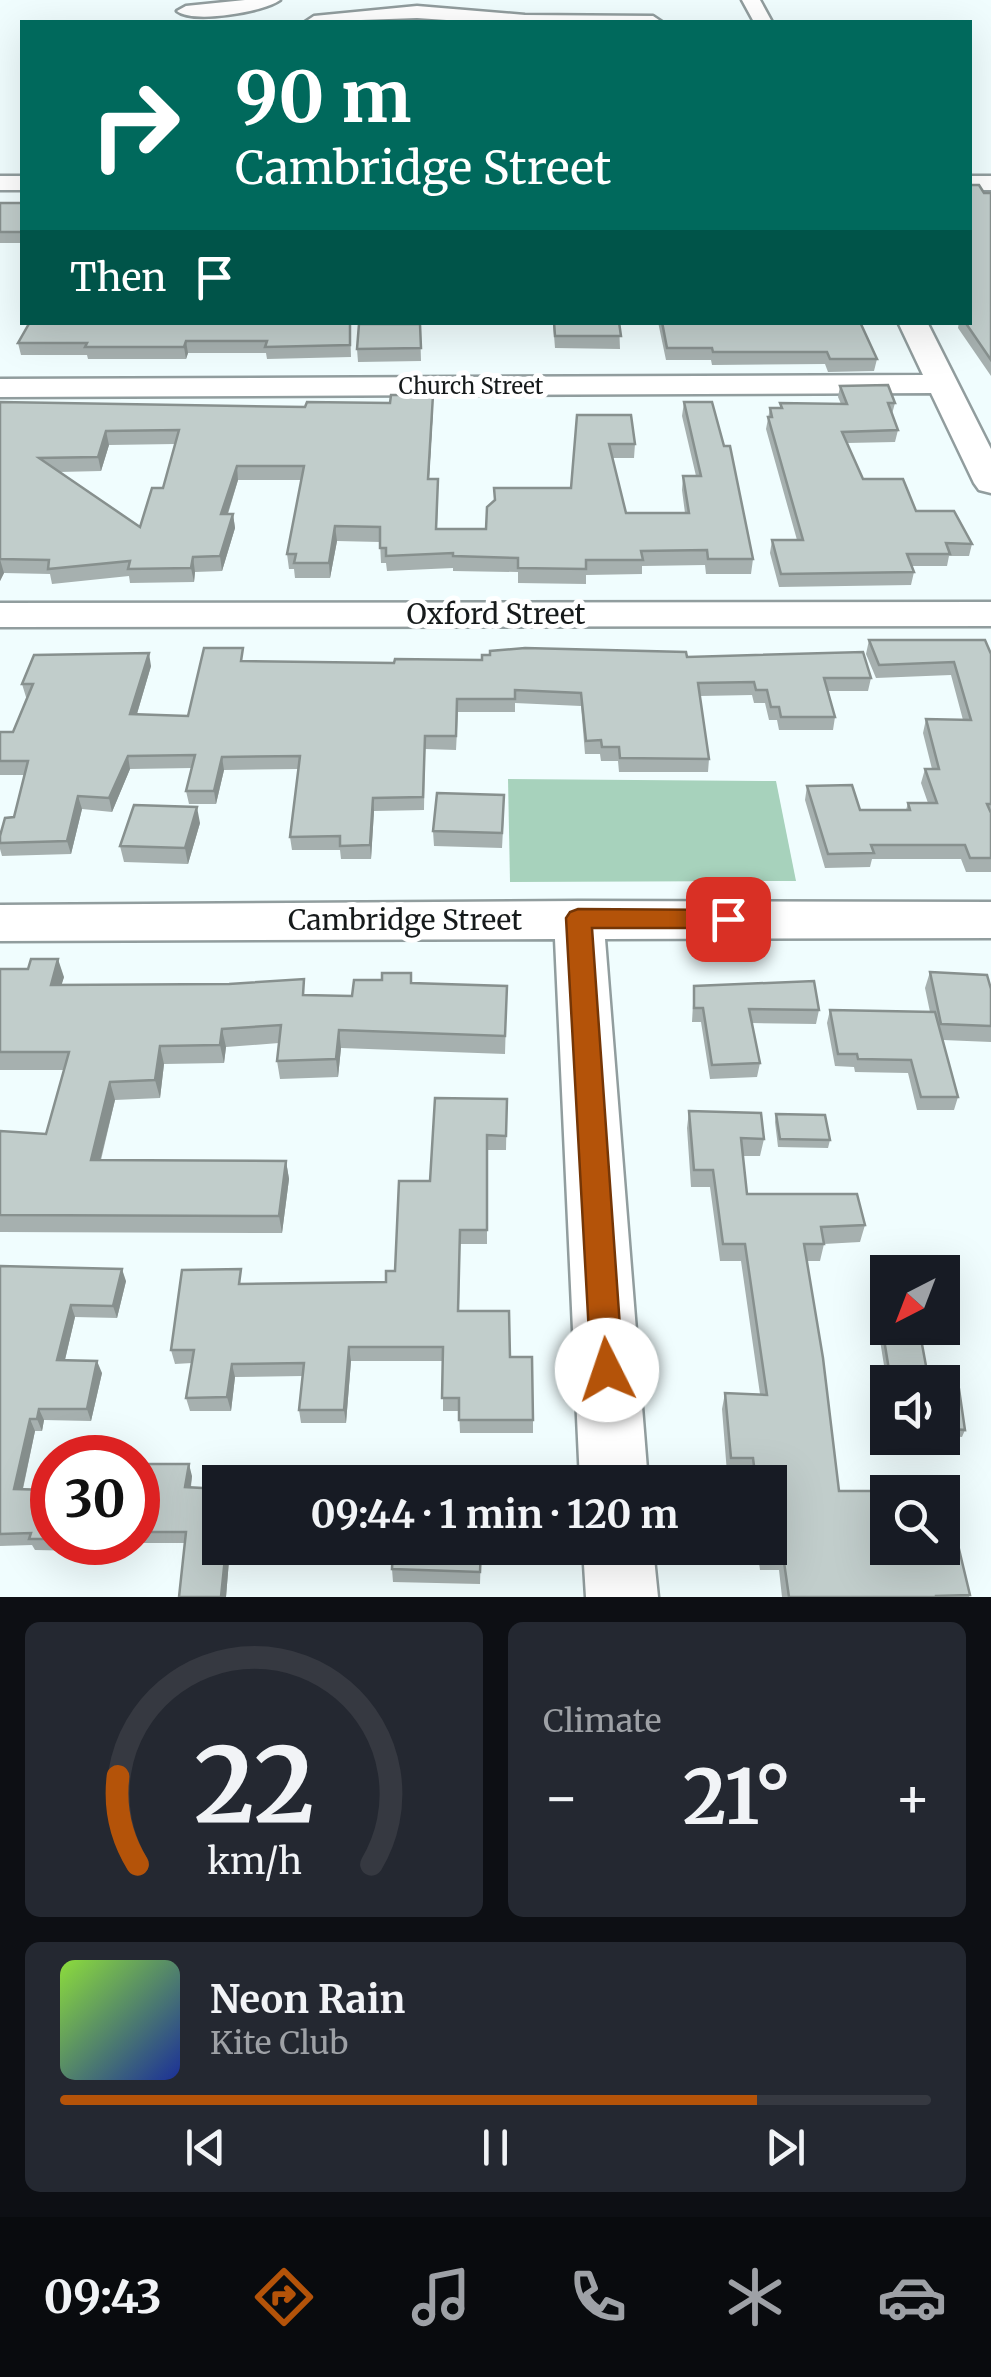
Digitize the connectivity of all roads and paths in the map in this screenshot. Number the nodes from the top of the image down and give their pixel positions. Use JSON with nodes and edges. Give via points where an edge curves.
{"nodes":[{"id":1,"x":271,"y":0,"type":"edge"},
{"id":2,"x":187,"y":11,"type":"edge"},
{"id":3,"x":335,"y":20,"type":"edge"},
{"id":4,"x":514,"y":20,"type":"edge"},
{"id":5,"x":913,"y":325,"type":"edge"},
{"id":6,"x":942,"y":384,"type":"junction"},
{"id":7,"x":0,"y":388,"type":"edge"},
{"id":8,"x":991,"y":482,"type":"edge"},
{"id":9,"x":991,"y":614,"type":"edge"},
{"id":10,"x":0,"y":615,"type":"edge"},
{"id":11,"x":578,"y":918,"type":"junction"},
{"id":12,"x":991,"y":920,"type":"edge"},
{"id":13,"x":0,"y":923,"type":"edge"},
{"id":14,"x":613,"y":1465,"type":"edge"},
{"id":15,"x":619,"y":1565,"type":"edge"},
{"id":16,"x":622,"y":1597,"type":"edge"}],
"edges":[{"from":1,"to":2,"type":"street"},
{"from":3,"to":4,"type":"street","via":[[417,12]]},
{"from":5,"to":6,"type":"street"},
{"from":6,"to":7,"type":"street","name":"Church Street"},
{"from":6,"to":8,"type":"street"},
{"from":9,"to":10,"type":"street","name":"Oxford Street"},
{"from":11,"to":12,"type":"street","name":"Cambridge Street"},
{"from":11,"to":13,"type":"street","name":"Cambridge Street"},
{"from":11,"to":14,"type":"street"},
{"from":15,"to":16,"type":"street"}]}
